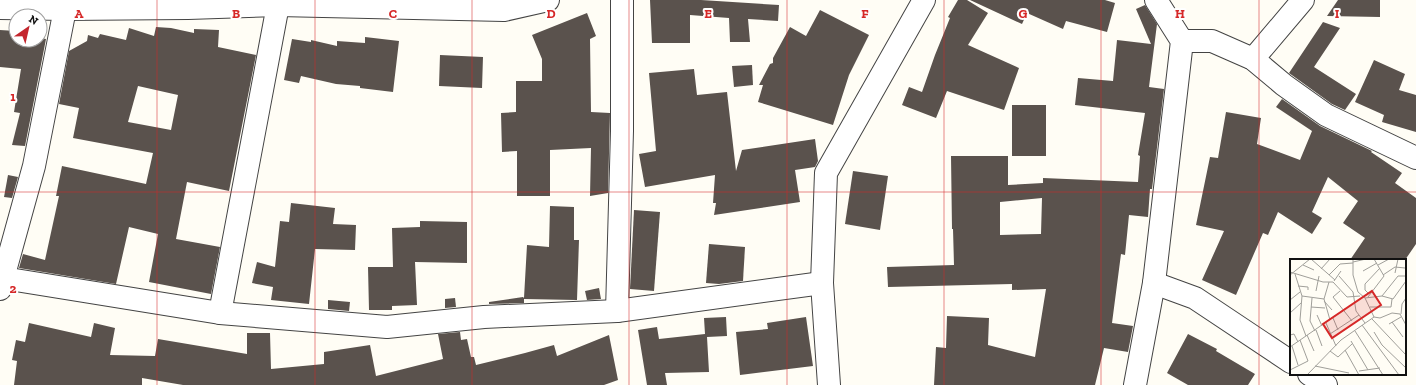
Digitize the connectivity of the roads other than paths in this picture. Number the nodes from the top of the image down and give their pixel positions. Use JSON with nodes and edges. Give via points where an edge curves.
{"nodes":[{"id":1,"x":548,"y":0,"type":"edge"},
{"id":2,"x":622,"y":0,"type":"edge"},
{"id":3,"x":924,"y":0,"type":"edge"},
{"id":4,"x":1156,"y":0,"type":"edge"},
{"id":5,"x":1303,"y":0,"type":"edge"},
{"id":6,"x":189,"y":4,"type":"edge"},
{"id":7,"x":278,"y":5,"type":"junction"},
{"id":8,"x":0,"y":8,"type":"edge"},
{"id":9,"x":65,"y":9,"type":"junction"},
{"id":10,"x":1182,"y":41,"type":"junction"},
{"id":11,"x":1253,"y":59,"type":"junction"},
{"id":12,"x":1416,"y":158,"type":"edge"},
{"id":13,"x":2,"y":283,"type":"edge"},
{"id":14,"x":822,"y":283,"type":"junction"},
{"id":15,"x":1154,"y":283,"type":"junction"},
{"id":16,"x":617,"y":312,"type":"junction"},
{"id":17,"x":220,"y":313,"type":"junction"},
{"id":18,"x":1290,"y":361,"type":"edge"},
{"id":19,"x":1311,"y":375,"type":"edge"},
{"id":20,"x":829,"y":385,"type":"edge"},
{"id":21,"x":1135,"y":385,"type":"edge"},
{"id":22,"x":1326,"y":385,"type":"edge"}],
"edges":[{"from":1,"to":7,"type":"street","via":[[504,10]]},
{"from":2,"to":16,"type":"street","via":[[622,131]]},
{"from":3,"to":14,"type":"street","via":[[826,173]]},
{"from":4,"to":10,"type":"street"},
{"from":5,"to":11,"type":"street"},
{"from":6,"to":7,"type":"street"},
{"from":6,"to":9,"type":"street"},
{"from":7,"to":17,"type":"street"},
{"from":8,"to":9,"type":"street"},
{"from":9,"to":13,"type":"street","via":[[34,166]]},
{"from":10,"to":11,"type":"street","via":[[1212,41]]},
{"from":10,"to":15,"type":"street"},
{"from":11,"to":12,"type":"street","via":[[1326,115]]},
{"from":13,"to":17,"type":"street"},
{"from":14,"to":16,"type":"street"},
{"from":14,"to":20,"type":"street"},
{"from":15,"to":18,"type":"street","via":[[1195,298]]},
{"from":15,"to":21,"type":"street"},
{"from":16,"to":17,"type":"street","via":[[484,317],[387,326]]},
{"from":19,"to":22,"type":"street"}]}
